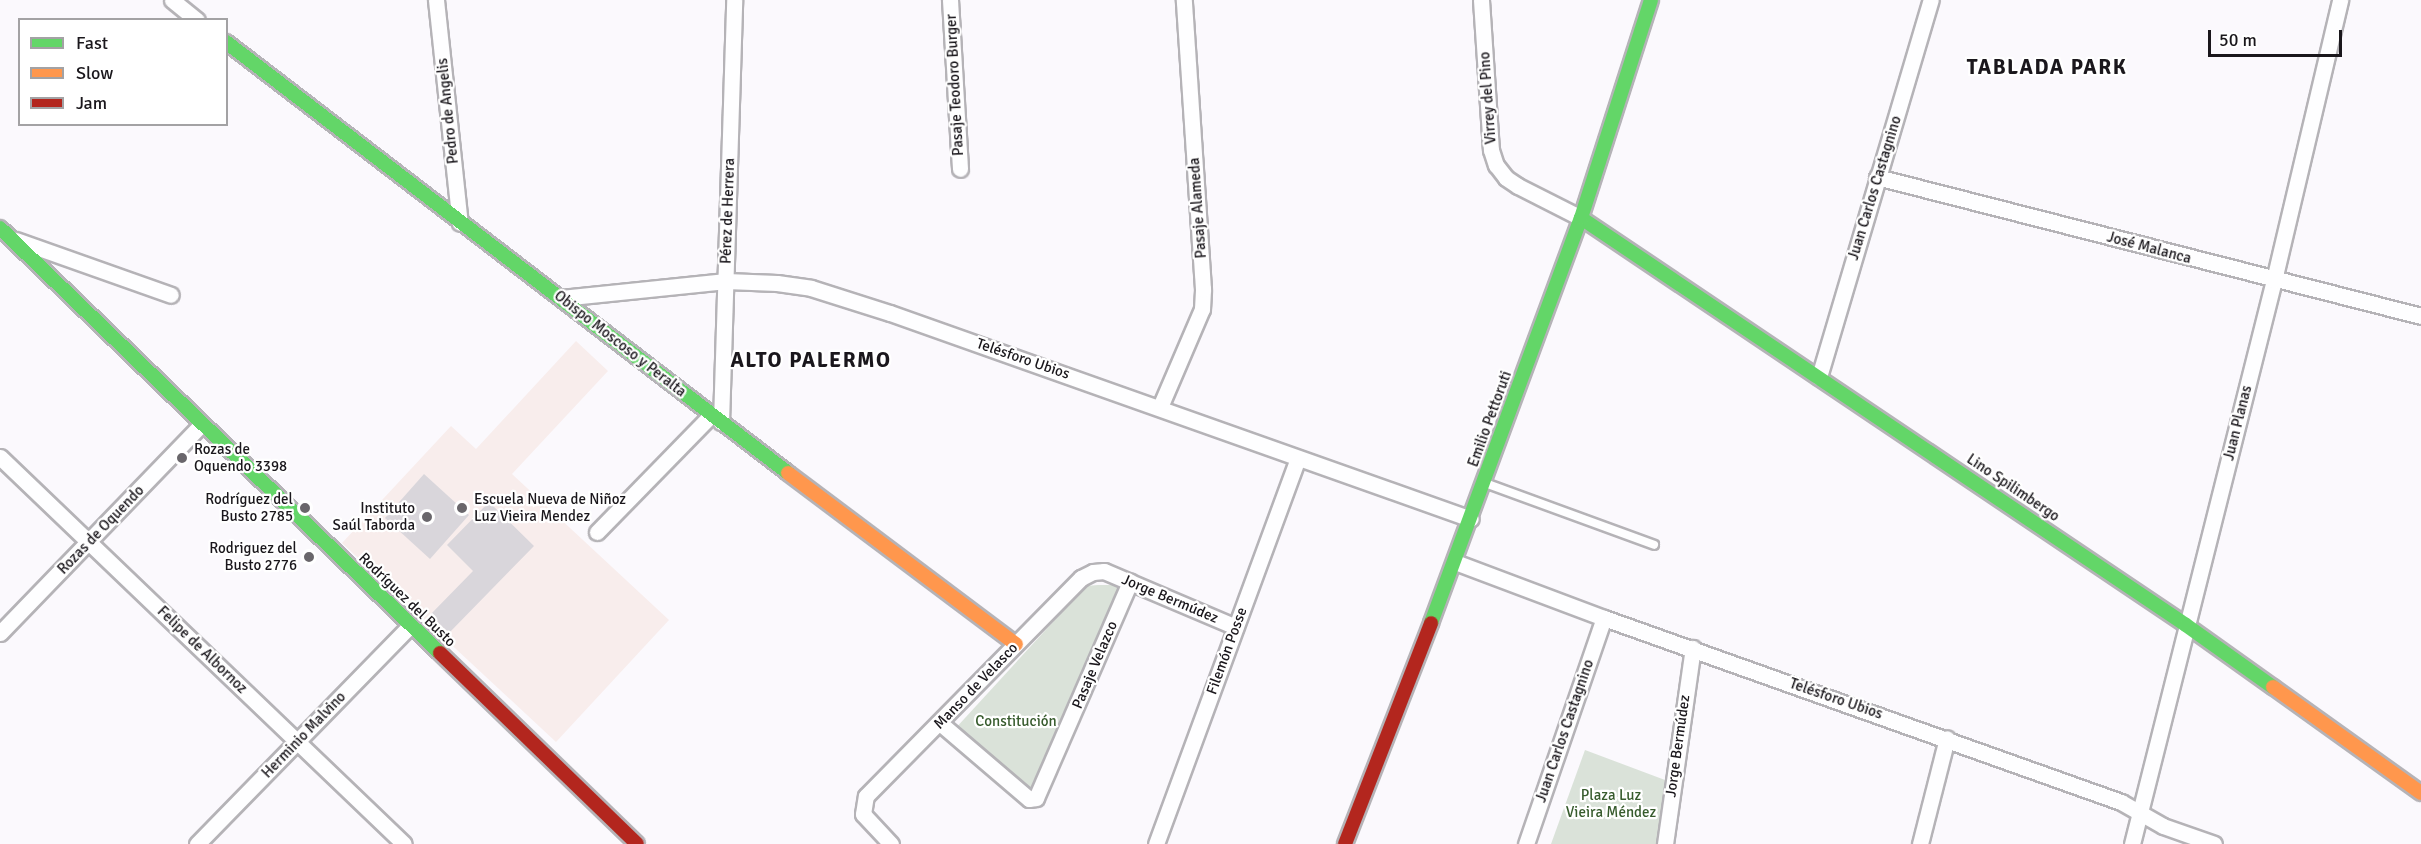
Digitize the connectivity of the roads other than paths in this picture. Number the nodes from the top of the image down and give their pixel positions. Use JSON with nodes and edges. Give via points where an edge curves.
{"nodes":[{"id":1,"x":172,"y":0,"type":"edge"},
{"id":2,"x":436,"y":0,"type":"edge"},
{"id":3,"x":734,"y":0,"type":"edge"},
{"id":4,"x":950,"y":0,"type":"edge"},
{"id":5,"x":1184,"y":0,"type":"edge"},
{"id":6,"x":1480,"y":0,"type":"edge"},
{"id":7,"x":1650,"y":0,"type":"edge"},
{"id":8,"x":1931,"y":0,"type":"edge"},
{"id":9,"x":2340,"y":0,"type":"edge"},
{"id":10,"x":195,"y":18,"type":"edge"},
{"id":11,"x":228,"y":44,"type":"edge"},
{"id":12,"x":960,"y":170,"type":"dead end"},
{"id":13,"x":1878,"y":177,"type":"junction"},
{"id":14,"x":1581,"y":218,"type":"junction"},
{"id":15,"x":460,"y":223,"type":"junction"},
{"id":16,"x":5,"y":233,"type":"edge"},
{"id":17,"x":2274,"y":280,"type":"junction"},
{"id":18,"x":726,"y":281,"type":"junction"},
{"id":19,"x":171,"y":295,"type":"dead end"},
{"id":20,"x":561,"y":298,"type":"junction"},
{"id":21,"x":2421,"y":316,"type":"edge"},
{"id":22,"x":1819,"y":377,"type":"junction"},
{"id":23,"x":1160,"y":407,"type":"junction"},
{"id":24,"x":716,"y":418,"type":"junction"},
{"id":25,"x":201,"y":426,"type":"junction"},
{"id":26,"x":0,"y":458,"type":"edge"},
{"id":27,"x":1298,"y":458,"type":"junction"},
{"id":28,"x":1484,"y":483,"type":"junction"},
{"id":29,"x":1471,"y":519,"type":"junction"},
{"id":30,"x":597,"y":532,"type":"dead end"},
{"id":31,"x":89,"y":542,"type":"junction"},
{"id":32,"x":1654,"y":545,"type":"dead end"},
{"id":33,"x":1455,"y":562,"type":"junction"},
{"id":34,"x":1104,"y":571,"type":"joint"},
{"id":35,"x":1130,"y":582,"type":"junction"},
{"id":36,"x":1604,"y":618,"type":"junction"},
{"id":37,"x":2186,"y":625,"type":"junction"},
{"id":38,"x":410,"y":626,"type":"junction"},
{"id":39,"x":1236,"y":627,"type":"junction"},
{"id":40,"x":0,"y":633,"type":"edge"},
{"id":41,"x":1016,"y":644,"type":"junction"},
{"id":42,"x":1693,"y":648,"type":"junction"},
{"id":43,"x":940,"y":723,"type":"junction"},
{"id":44,"x":1947,"y":738,"type":"junction"},
{"id":45,"x":297,"y":741,"type":"junction"},
{"id":46,"x":2421,"y":793,"type":"edge"},
{"id":47,"x":2140,"y":813,"type":"junction"},
{"id":48,"x":620,"y":827,"type":"junction"},
{"id":49,"x":197,"y":844,"type":"edge"},
{"id":50,"x":404,"y":844,"type":"edge"},
{"id":51,"x":616,"y":844,"type":"edge"},
{"id":52,"x":637,"y":844,"type":"edge"},
{"id":53,"x":891,"y":844,"type":"edge"},
{"id":54,"x":1156,"y":844,"type":"edge"},
{"id":55,"x":1345,"y":844,"type":"edge"},
{"id":56,"x":1526,"y":844,"type":"edge"},
{"id":57,"x":1665,"y":844,"type":"edge"},
{"id":58,"x":1920,"y":844,"type":"edge"},
{"id":59,"x":2132,"y":844,"type":"edge"},
{"id":60,"x":2214,"y":844,"type":"edge"}],
"edges":[{"from":1,"to":10,"type":"street"},
{"from":2,"to":15,"type":"street","name":"Pedro de Angelis"},
{"from":3,"to":18,"type":"street","name":"Pérez de Herrera"},
{"from":4,"to":12,"type":"street","name":"Pasaje Teodoro Burger"},
{"from":5,"to":23,"type":"street","name":"Pasaje Alameda","via":[[1202,309]]},
{"from":6,"to":14,"type":"street","name":"Virrey del Pino","via":[[1491,150],[1496,165],[1518,186]]},
{"from":7,"to":14,"type":"main road","name":"Emilio Pettoruti"},
{"from":8,"to":13,"type":"street","name":"Juan Carlos Castagnino"},
{"from":9,"to":17,"type":"street","name":"Juan Planas"},
{"from":11,"to":15,"type":"main road","name":"Obispo Moscoso y Peralta"},
{"from":13,"to":17,"type":"street","name":"José Malanca"},
{"from":13,"to":22,"type":"street","name":"Juan Carlos Castagnino"},
{"from":14,"to":22,"type":"main road","name":"Lino Spilimbergo"},
{"from":14,"to":28,"type":"main road","name":"Emilio Pettoruti"},
{"from":15,"to":20,"type":"main road","name":"Obispo Moscoso y Peralta"},
{"from":16,"to":19,"type":"street"},
{"from":16,"to":25,"type":"main road","name":"Rodríguez del Busto"},
{"from":17,"to":21,"type":"street","name":"José Malanca"},
{"from":17,"to":37,"type":"street","name":"Juan Planas"},
{"from":18,"to":20,"type":"street","name":"Telésforo Ubios"},
{"from":18,"to":23,"type":"street","name":"Telésforo Ubios","via":[[777,283],[846,298]]},
{"from":18,"to":24,"type":"street","name":"Pérez de Herrera"},
{"from":20,"to":24,"type":"main road","name":"Obispo Moscoso y Peralta"},
{"from":22,"to":37,"type":"main road","name":"Lino Spilimbergo"},
{"from":23,"to":27,"type":"street","name":"Telésforo Ubios"},
{"from":24,"to":30,"type":"street"},
{"from":24,"to":41,"type":"main road","name":"Obispo Moscoso y Peralta"},
{"from":25,"to":31,"type":"street","name":"Rozas de Oquendo"},
{"from":25,"to":38,"type":"main road","name":"Rodríguez del Busto"},
{"from":26,"to":31,"type":"street","name":"Felipe de Albornoz"},
{"from":27,"to":29,"type":"street","name":"Telésforo Ubios"},
{"from":27,"to":39,"type":"street","name":"Filemón Posse"},
{"from":28,"to":29,"type":"main road","name":"Emilio Pettoruti"},
{"from":28,"to":32,"type":"lane"},
{"from":29,"to":33,"type":"main road","name":"Emilio Pettoruti"},
{"from":31,"to":40,"type":"street","name":"Rozas de Oquendo"},
{"from":31,"to":45,"type":"street","name":"Felipe de Albornoz"},
{"from":33,"to":36,"type":"street","name":"Telésforo Ubios"},
{"from":33,"to":55,"type":"main road","name":"Emilio Pettoruti"},
{"from":34,"to":35,"type":"street","name":"Jorge Bermúdez"},
{"from":34,"to":41,"type":"street","name":"Manso de Velasco","via":[[1081,578]]},
{"from":35,"to":39,"type":"street","name":"Jorge Bermúdez"},
{"from":35,"to":43,"type":"street","name":"Pasaje Velazco","via":[[1036,798],[1029,799]]},
{"from":36,"to":42,"type":"street","name":"Telésforo Ubios"},
{"from":36,"to":56,"type":"street","name":"Juan Carlos Castagnino"},
{"from":37,"to":46,"type":"main road","name":"Lino Spilimbergo"},
{"from":37,"to":47,"type":"street","name":"Juan Planas"},
{"from":38,"to":45,"type":"street","name":"Herminio Malvino"},
{"from":38,"to":48,"type":"main road","name":"Rodríguez del Busto"},
{"from":39,"to":54,"type":"street","name":"Filemón Posse"},
{"from":41,"to":43,"type":"street","name":"Manso de Velasco"},
{"from":42,"to":44,"type":"street","name":"Telésforo Ubios"},
{"from":42,"to":57,"type":"street","name":"Jorge Bermúdez"},
{"from":43,"to":53,"type":"street","name":"Manso de Velasco","via":[[866,796],[863,814]]},
{"from":44,"to":47,"type":"street","name":"Telésforo Ubios","via":[[2121,802]]},
{"from":44,"to":58,"type":"street"},
{"from":45,"to":49,"type":"street","name":"Herminio Malvino"},
{"from":45,"to":50,"type":"street","name":"Felipe de Albornoz"},
{"from":47,"to":59,"type":"street","name":"Juan Planas"},
{"from":47,"to":60,"type":"street","name":"Telésforo Ubios","via":[[2163,826]]},
{"from":48,"to":51,"type":"street"},
{"from":48,"to":52,"type":"main road","name":"Rodríguez del Busto"}]}
